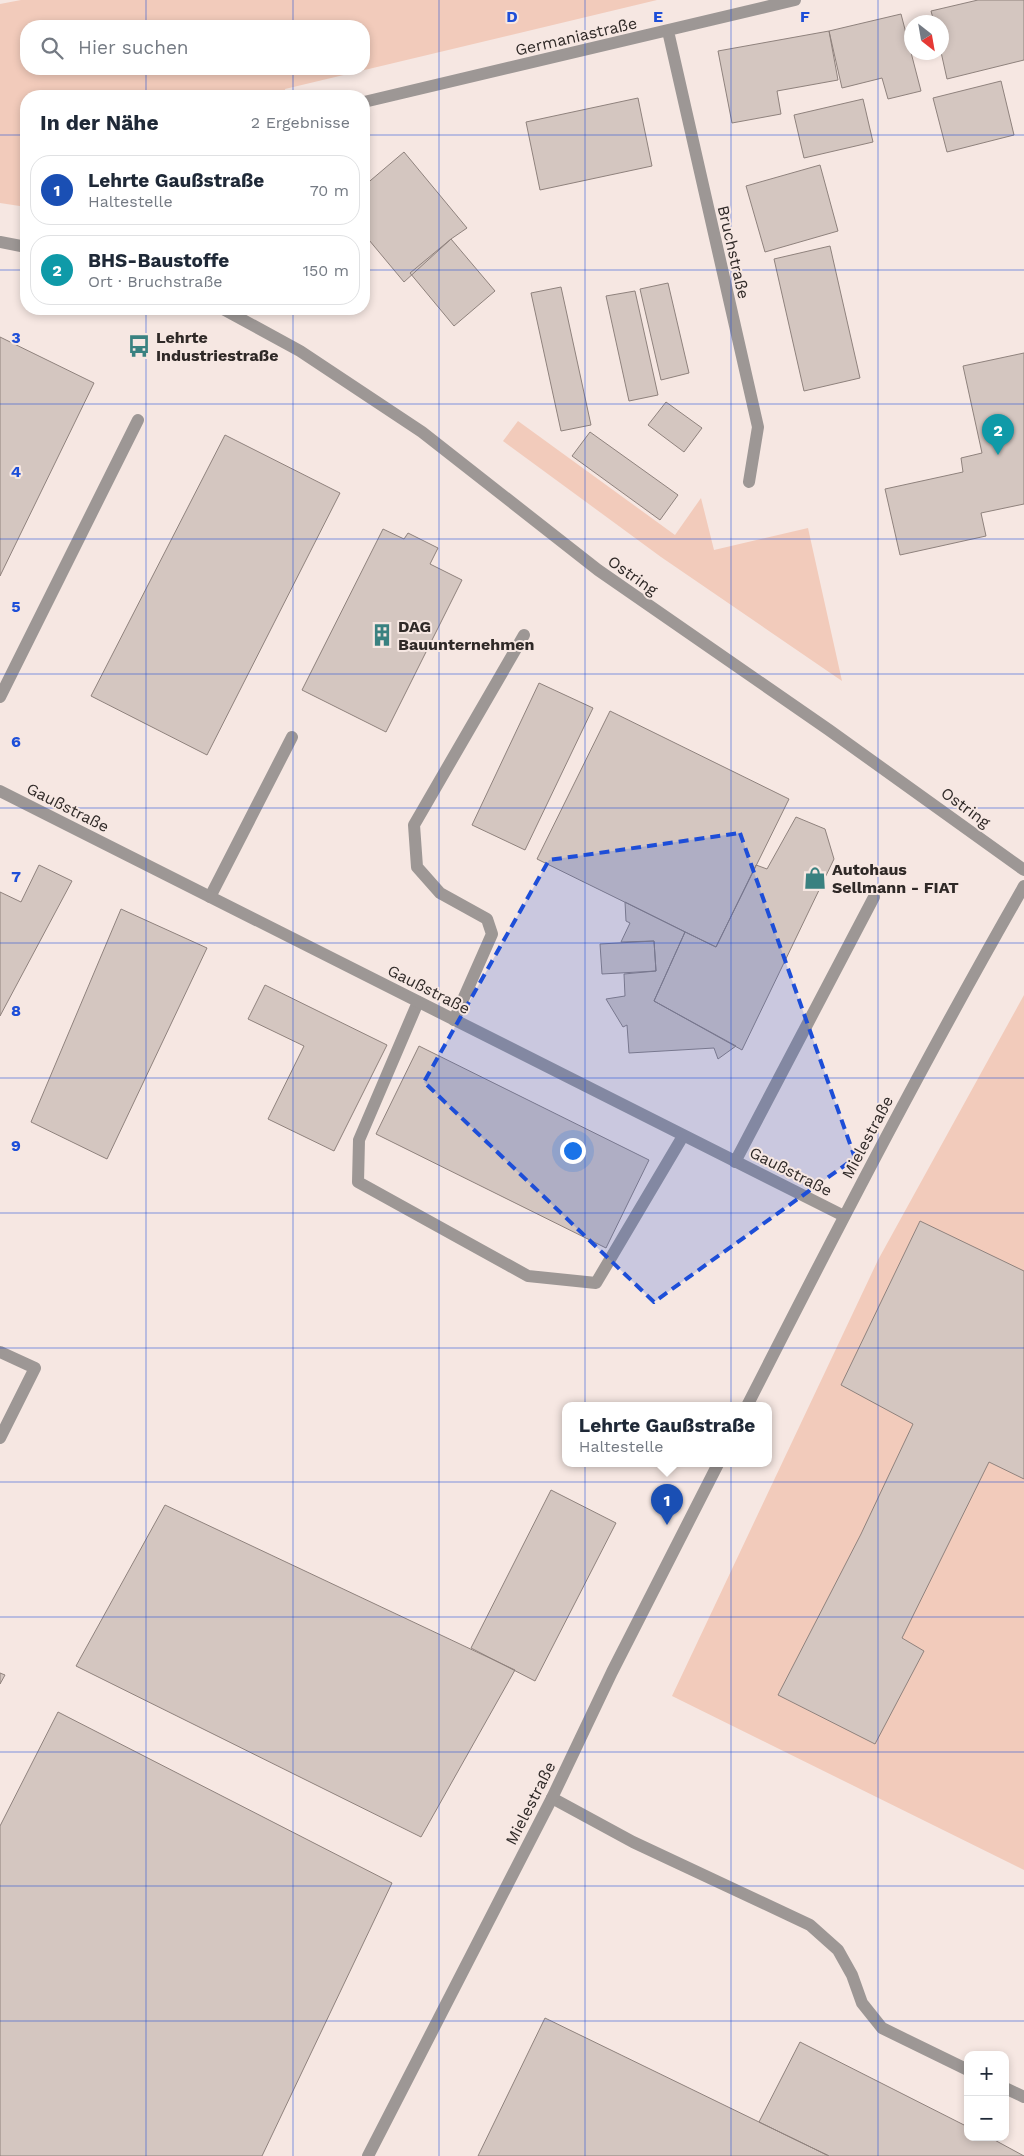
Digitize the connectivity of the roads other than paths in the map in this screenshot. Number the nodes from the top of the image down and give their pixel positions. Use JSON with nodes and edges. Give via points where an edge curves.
{"nodes":[{"id":1,"x":795,"y":0,"type":"edge"},
{"id":2,"x":668,"y":31,"type":"junction"},
{"id":3,"x":370,"y":101,"type":"edge"},
{"id":4,"x":0,"y":242,"type":"edge"},
{"id":5,"x":20,"y":246,"type":"edge"},
{"id":6,"x":234,"y":315,"type":"edge"},
{"id":7,"x":138,"y":420,"type":"dead end"},
{"id":8,"x":749,"y":482,"type":"dead end"},
{"id":9,"x":524,"y":635,"type":"dead end"},
{"id":10,"x":0,"y":697,"type":"edge"},
{"id":11,"x":292,"y":737,"type":"dead end"},
{"id":12,"x":0,"y":791,"type":"edge"},
{"id":13,"x":1024,"y":870,"type":"edge"},
{"id":14,"x":1024,"y":886,"type":"edge"},
{"id":15,"x":210,"y":897,"type":"junction"},
{"id":16,"x":874,"y":897,"type":"dead end"},
{"id":17,"x":418,"y":1002,"type":"junction"},
{"id":18,"x":454,"y":1020,"type":"junction"},
{"id":19,"x":683,"y":1136,"type":"junction"},
{"id":20,"x":735,"y":1162,"type":"junction"},
{"id":21,"x":844,"y":1216,"type":"junction"},
{"id":22,"x":0,"y":1352,"type":"edge"},
{"id":23,"x":749,"y":1402,"type":"edge"},
{"id":24,"x":0,"y":1438,"type":"edge"},
{"id":25,"x":716,"y":1467,"type":"edge"},
{"id":26,"x":552,"y":1798,"type":"junction"},
{"id":27,"x":964,"y":2068,"type":"edge"},
{"id":28,"x":1009,"y":2090,"type":"edge"},
{"id":29,"x":1024,"y":2097,"type":"edge"},
{"id":30,"x":368,"y":2156,"type":"edge"}],
"edges":[{"from":1,"to":2,"type":"street","name":"Germaniastraße"},
{"from":2,"to":3,"type":"street","name":"Germaniastraße"},
{"from":2,"to":8,"type":"street","name":"Bruchstraße","via":[[758,428]]},
{"from":4,"to":5,"type":"street"},
{"from":6,"to":13,"type":"street","name":"Ostring","via":[[300,351],[422,432],[598,570]]},
{"from":7,"to":10,"type":"street"},
{"from":9,"to":18,"type":"street","via":[[414,825],[418,867],[440,893],[488,919],[492,934]]},
{"from":11,"to":15,"type":"street"},
{"from":12,"to":15,"type":"street","name":"Gaußstraße"},
{"from":14,"to":21,"type":"street","name":"Mielestraße","via":[[971,977]]},
{"from":15,"to":17,"type":"street","name":"Gaußstraße"},
{"from":16,"to":20,"type":"street"},
{"from":17,"to":18,"type":"street","name":"Gaußstraße"},
{"from":17,"to":19,"type":"street","via":[[360,1140],[358,1182],[528,1276],[596,1283]]},
{"from":18,"to":19,"type":"street","name":"Gaußstraße"},
{"from":19,"to":20,"type":"street","name":"Gaußstraße"},
{"from":20,"to":21,"type":"street","name":"Gaußstraße"},
{"from":21,"to":23,"type":"street","name":"Mielestraße"},
{"from":22,"to":24,"type":"street","via":[[35,1368]]},
{"from":25,"to":26,"type":"street","name":"Mielestraße"},
{"from":26,"to":27,"type":"street","via":[[634,1842],[810,1926],[838,1950],[862,2003],[882,2028]]},
{"from":26,"to":30,"type":"street","name":"Mielestraße"},
{"from":28,"to":29,"type":"street"}]}
